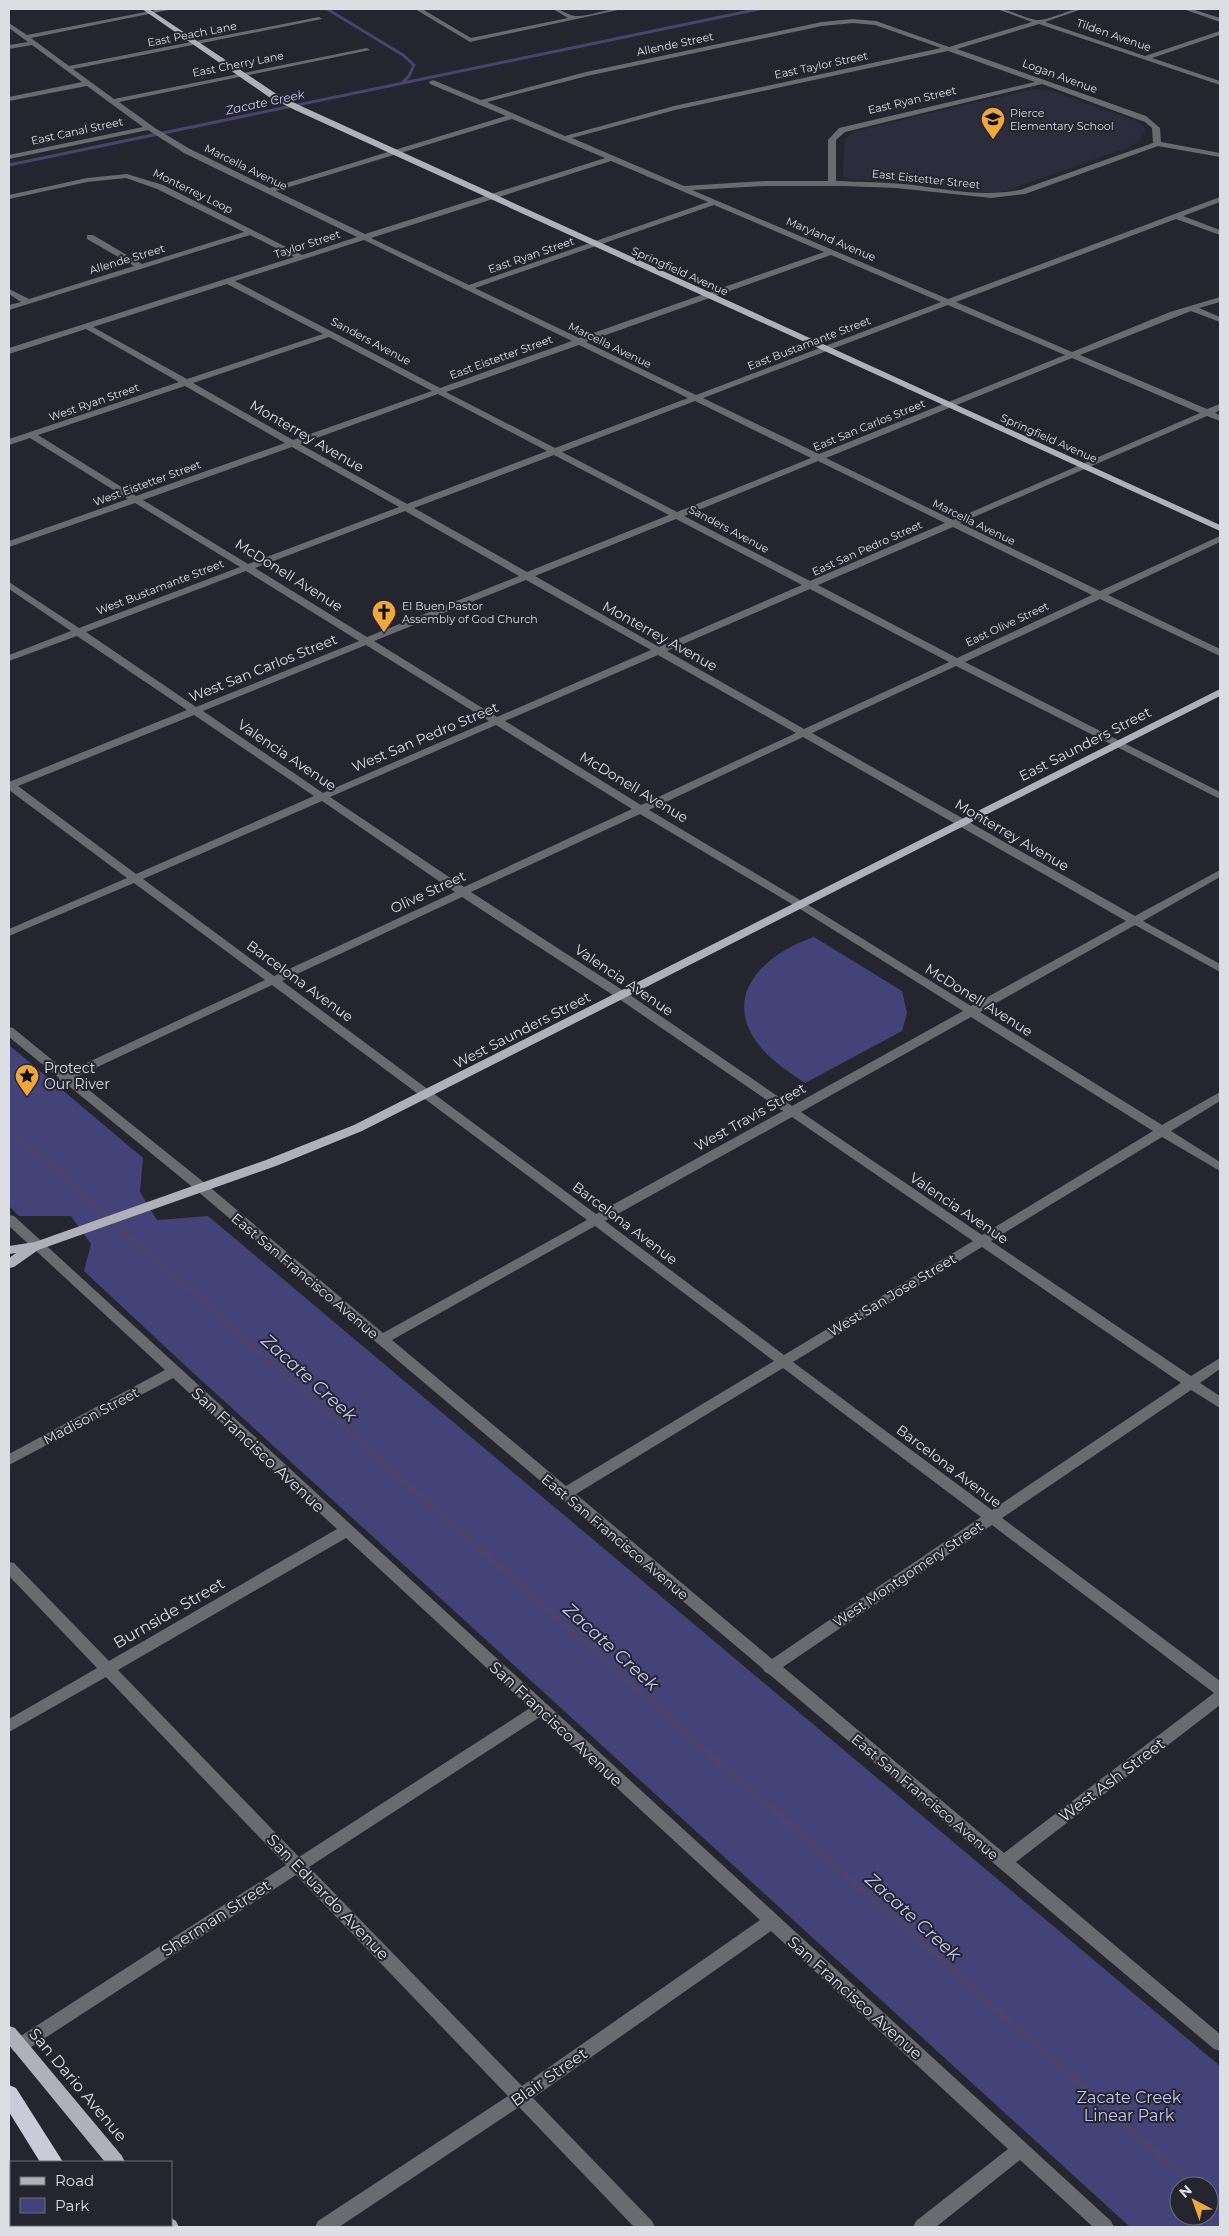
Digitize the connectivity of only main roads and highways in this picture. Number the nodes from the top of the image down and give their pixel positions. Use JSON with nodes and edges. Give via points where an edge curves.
{"nodes":[{"id":1,"x":148,"y":11,"type":"edge"},
{"id":2,"x":1220,"y":528,"type":"edge"},
{"id":3,"x":1220,"y":692,"type":"edge"},
{"id":4,"x":963,"y":823,"type":"joint"},
{"id":5,"x":37,"y":1246,"type":"junction"},
{"id":6,"x":9,"y":1250,"type":"edge"},
{"id":7,"x":9,"y":1264,"type":"edge"},
{"id":8,"x":14,"y":2039,"type":"edge"},
{"id":9,"x":9,"y":2094,"type":"edge"},
{"id":10,"x":51,"y":2161,"type":"edge"},
{"id":11,"x":115,"y":2161,"type":"edge"}],
"edges":[{"from":1,"to":2,"type":"main road","name":"Springfield Avenue","via":[[298,108]]},
{"from":3,"to":4,"type":"main road","name":"East Saunders Street"},
{"from":4,"to":5,"type":"main road","name":"West Saunders Street","via":[[427,1095],[324,1143]]},
{"from":5,"to":6,"type":"main road"},
{"from":5,"to":7,"type":"main road"},
{"from":8,"to":11,"type":"main road","name":"San Dario Avenue"},
{"from":9,"to":10,"type":"highway"}]}
